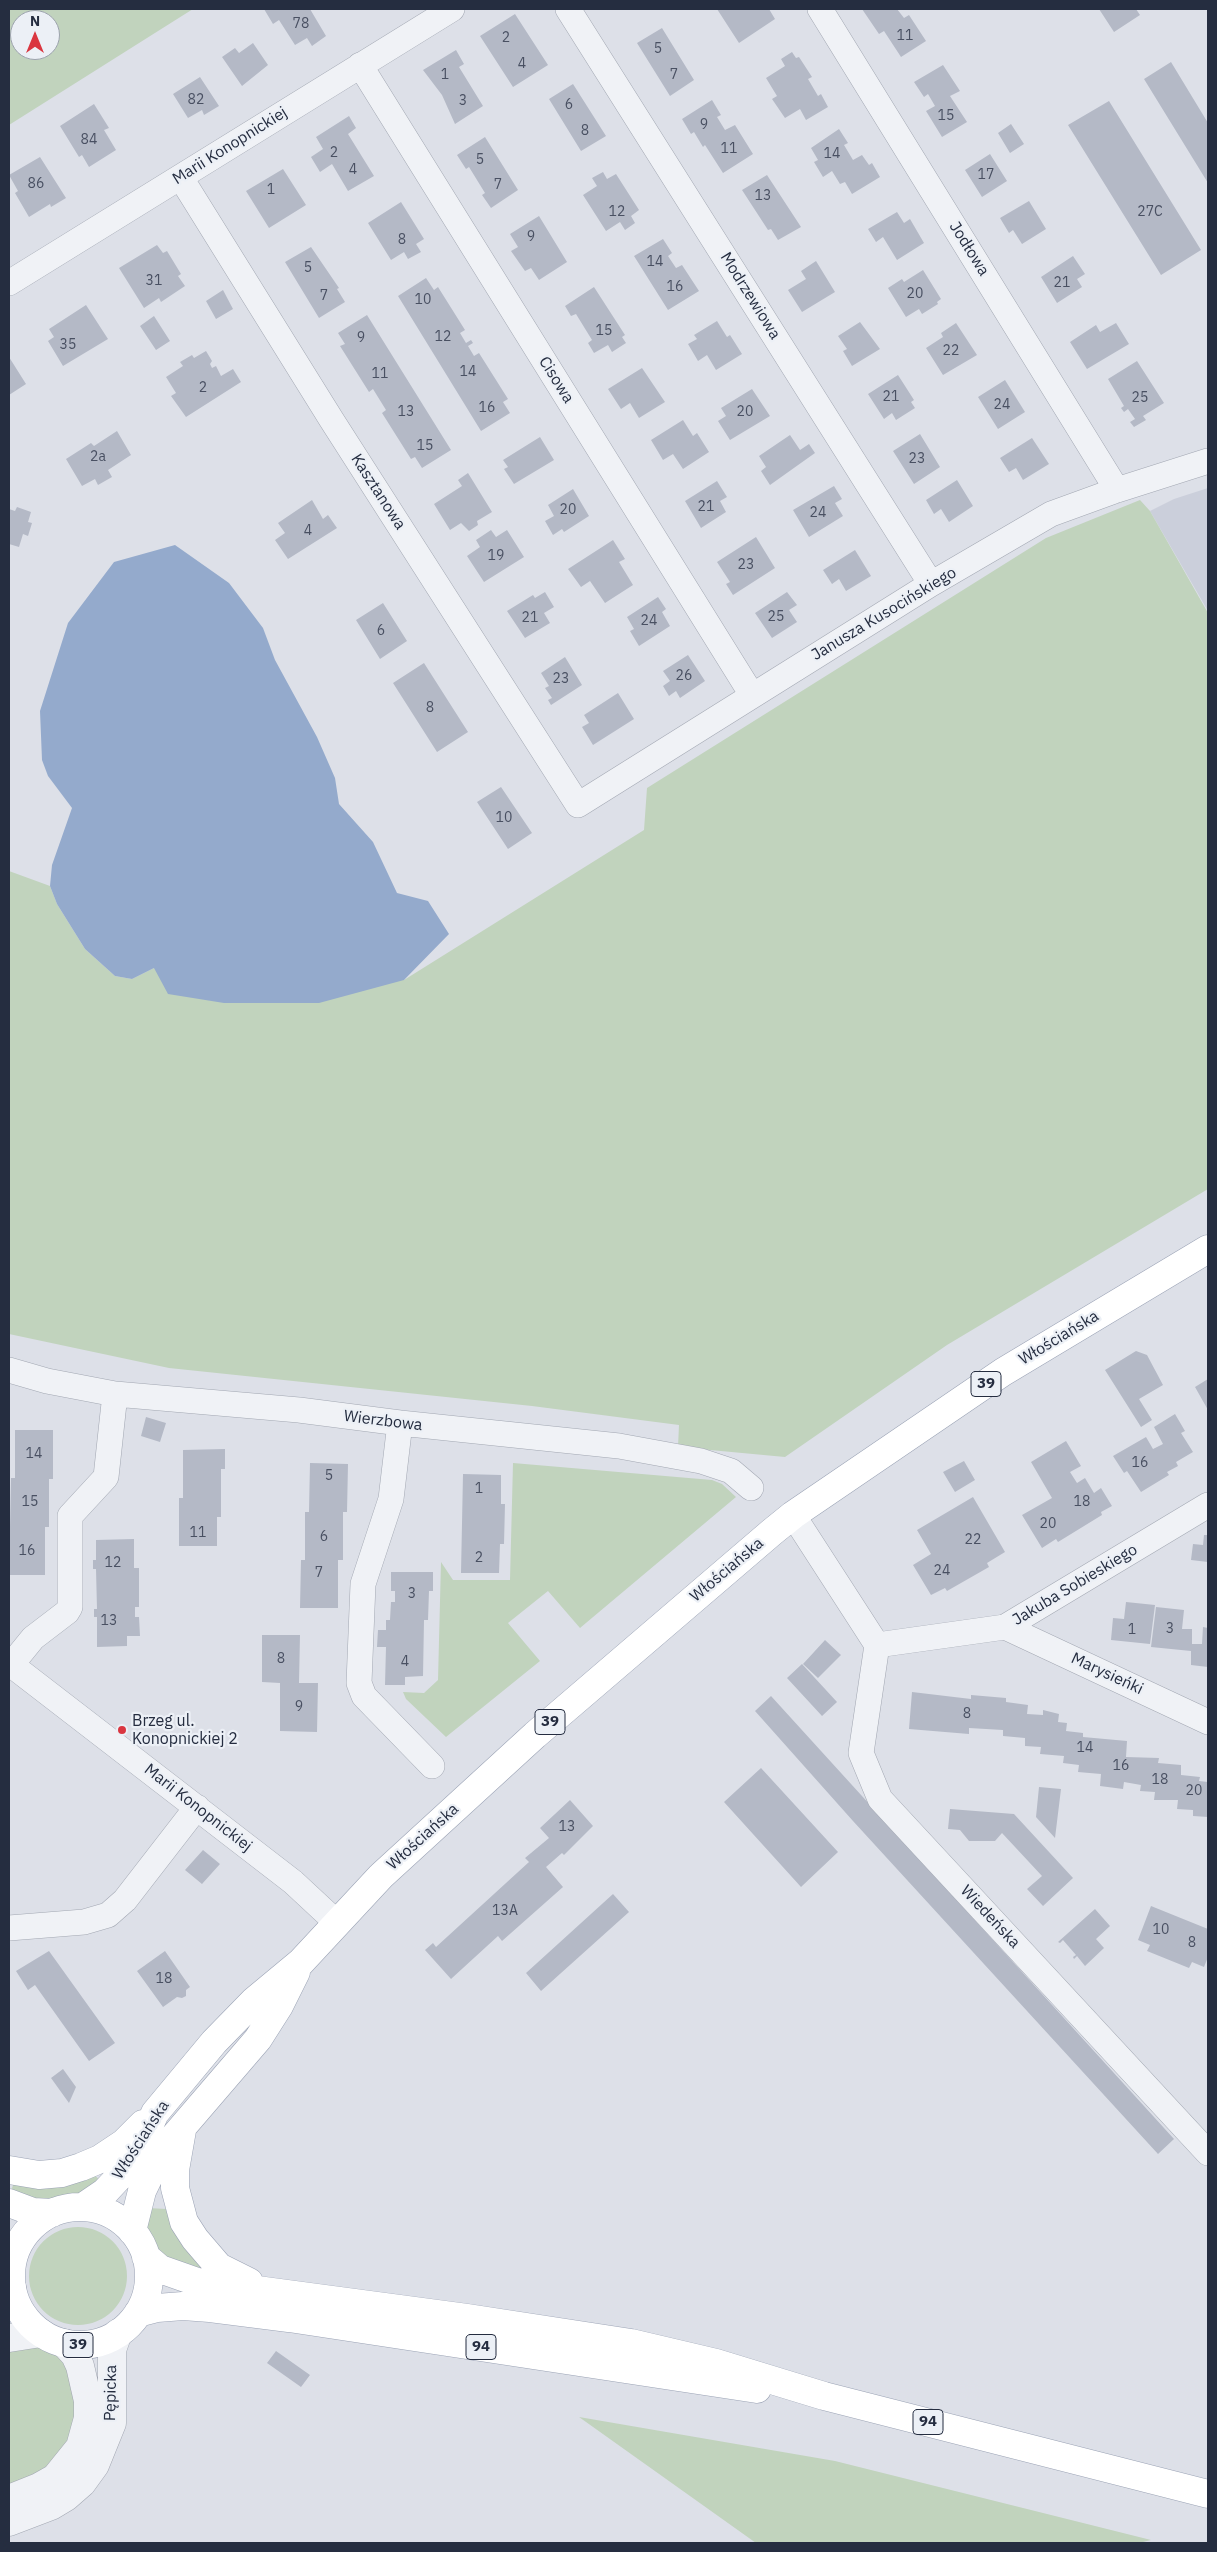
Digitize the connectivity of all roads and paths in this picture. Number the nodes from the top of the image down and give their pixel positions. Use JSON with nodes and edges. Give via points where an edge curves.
{"nodes":[{"id":1,"x":452,"y":9,"type":"edge"},
{"id":2,"x":568,"y":9,"type":"edge"},
{"id":3,"x":820,"y":9,"type":"edge"},
{"id":4,"x":360,"y":65,"type":"junction"},
{"id":5,"x":181,"y":178,"type":"junction"},
{"id":6,"x":9,"y":283,"type":"edge"},
{"id":7,"x":1208,"y":461,"type":"edge"},
{"id":8,"x":1117,"y":490,"type":"junction"},
{"id":9,"x":932,"y":584,"type":"junction"},
{"id":10,"x":752,"y":695,"type":"junction"},
{"id":11,"x":578,"y":805,"type":"joint"},
{"id":12,"x":1208,"y":1249,"type":"edge"},
{"id":13,"x":9,"y":1370,"type":"edge"},
{"id":14,"x":115,"y":1394,"type":"junction"},
{"id":15,"x":400,"y":1423,"type":"junction"},
{"id":16,"x":751,"y":1488,"type":"dead end"},
{"id":17,"x":1208,"y":1505,"type":"edge"},
{"id":18,"x":794,"y":1515,"type":"junction"},
{"id":19,"x":1005,"y":1627,"type":"junction"},
{"id":20,"x":877,"y":1645,"type":"junction"},
{"id":21,"x":10,"y":1664,"type":"edge"},
{"id":22,"x":1208,"y":1722,"type":"edge"},
{"id":23,"x":432,"y":1766,"type":"dead end"},
{"id":24,"x":197,"y":1807,"type":"junction"},
{"id":25,"x":336,"y":1922,"type":"junction"},
{"id":26,"x":9,"y":1928,"type":"edge"},
{"id":27,"x":301,"y":1962,"type":"junction"},
{"id":28,"x":155,"y":2113,"type":"junction"},
{"id":29,"x":182,"y":2129,"type":"junction"},
{"id":30,"x":1208,"y":2153,"type":"edge"},
{"id":31,"x":9,"y":2170,"type":"edge"},
{"id":32,"x":9,"y":2203,"type":"edge"},
{"id":33,"x":82,"y":2207,"type":"junction"},
{"id":34,"x":52,"y":2213,"type":"junction"},
{"id":35,"x":132,"y":2231,"type":"junction"},
{"id":36,"x":146,"y":2257,"type":"junction"},
{"id":37,"x":11,"y":2275,"type":"edge"},
{"id":38,"x":266,"y":2290,"type":"junction"},
{"id":39,"x":138,"y":2313,"type":"junction"},
{"id":40,"x":118,"y":2334,"type":"junction"},
{"id":41,"x":9,"y":2338,"type":"edge"},
{"id":42,"x":53,"y":2338,"type":"junction"},
{"id":43,"x":824,"y":2396,"type":"junction"},
{"id":44,"x":1208,"y":2494,"type":"edge"},
{"id":45,"x":9,"y":2499,"type":"edge"},
{"id":46,"x":9,"y":2522,"type":"edge"}],
"edges":[{"from":1,"to":4,"type":"street","name":"Marii Konopnickiej"},
{"from":2,"to":9,"type":"street","name":"Modrzewiowa"},
{"from":3,"to":8,"type":"street","name":"Jodłowa"},
{"from":4,"to":5,"type":"street","name":"Marii Konopnickiej"},
{"from":4,"to":10,"type":"street","name":"Cisowa"},
{"from":5,"to":6,"type":"street","name":"Marii Konopnickiej"},
{"from":5,"to":11,"type":"street","name":"Kasztanowa","via":[[331,420]]},
{"from":7,"to":8,"type":"street","name":"Janusza Kusocińskiego"},
{"from":8,"to":9,"type":"street","name":"Janusza Kusocińskiego","via":[[1051,514]]},
{"from":9,"to":10,"type":"street","name":"Janusza Kusocińskiego"},
{"from":10,"to":11,"type":"street","name":"Janusza Kusocińskiego"},
{"from":12,"to":18,"type":"main road","name":"Włościańska","number":"39","via":[[1003,1372]]},
{"from":13,"to":14,"type":"street","name":"Wierzbowa"},
{"from":14,"to":15,"type":"street","name":"Wierzbowa","via":[[299,1410]]},
{"from":14,"to":21,"type":"street","via":[[106,1477],[70,1516],[70,1607],[33,1638]]},
{"from":15,"to":16,"type":"street","name":"Wierzbowa","via":[[599,1444],[700,1461],[731,1471]]},
{"from":15,"to":23,"type":"street","via":[[391,1499],[363,1584],[359,1683],[364,1696]]},
{"from":17,"to":19,"type":"street","name":"Jakuba Sobieskiego"},
{"from":18,"to":20,"type":"street"},
{"from":18,"to":25,"type":"main road","name":"Włościańska","number":"39","via":[[535,1735],[381,1876]]},
{"from":19,"to":20,"type":"street","name":"Jakuba Sobieskiego"},
{"from":19,"to":22,"type":"street","name":"Marysieńki"},
{"from":20,"to":30,"type":"street","name":"Wiedeńska","via":[[861,1753],[880,1799]]},
{"from":21,"to":24,"type":"street","name":"Marii Konopnickiej"},
{"from":24,"to":25,"type":"street","name":"Marii Konopnickiej","via":[[293,1882]]},
{"from":24,"to":26,"type":"street","via":[[125,1900],[108,1915],[84,1922]]},
{"from":25,"to":27,"type":"main road","name":"Włościańska","number":"39"},
{"from":27,"to":28,"type":"main road","name":"Włościańska","number":"39","via":[[254,2001],[214,2042]]},
{"from":27,"to":29,"type":"main road","name":"Włościańska","number":"39","via":[[258,2039]]},
{"from":28,"to":31,"type":"main road","via":[[124,2143],[81,2167],[39,2175]]},
{"from":28,"to":33,"type":"main road","name":"Włościańska","number":"39","via":[[138,2150],[118,2178],[105,2192]]},
{"from":29,"to":35,"type":"main road","name":"Włościańska","number":"39","via":[[162,2152],[142,2191]]},
{"from":29,"to":38,"type":"main road","via":[[175,2188],[184,2222],[219,2267]]},
{"from":32,"to":34,"type":"main road","number":"39","via":[[33,2212]]},
{"from":33,"to":34,"type":"main road","number":"39"},
{"from":33,"to":35,"type":"main road","number":"39","via":[[110,2214]]},
{"from":34,"to":37,"type":"main road","number":"39","via":[[26,2233],[18,2246]]},
{"from":35,"to":36,"type":"main road","number":"39"},
{"from":36,"to":38,"type":"main road","number":"94","via":[[160,2269],[196,2282]]},
{"from":36,"to":39,"type":"main road","number":"39","via":[[148,2286]]},
{"from":37,"to":42,"type":"main road","number":"39","via":[[22,2313]]},
{"from":38,"to":43,"type":"main road","number":"94","via":[[631,2343],[716,2363]]},
{"from":39,"to":40,"type":"main road","number":"39"},
{"from":39,"to":43,"type":"main road","number":"94","via":[[183,2306],[249,2313],[724,2385]]},
{"from":40,"to":42,"type":"main road","number":"39","via":[[92,2344]]},
{"from":40,"to":46,"type":"street","name":"Pępicka","via":[[112,2350],[112,2423],[94,2465],[82,2483],[66,2497]]},
{"from":41,"to":42,"type":"street"},
{"from":42,"to":45,"type":"street","name":"Pępicka","via":[[75,2355],[80,2366],[88,2418],[80,2447],[55,2478]]},
{"from":43,"to":44,"type":"main road","number":"94"}]}
